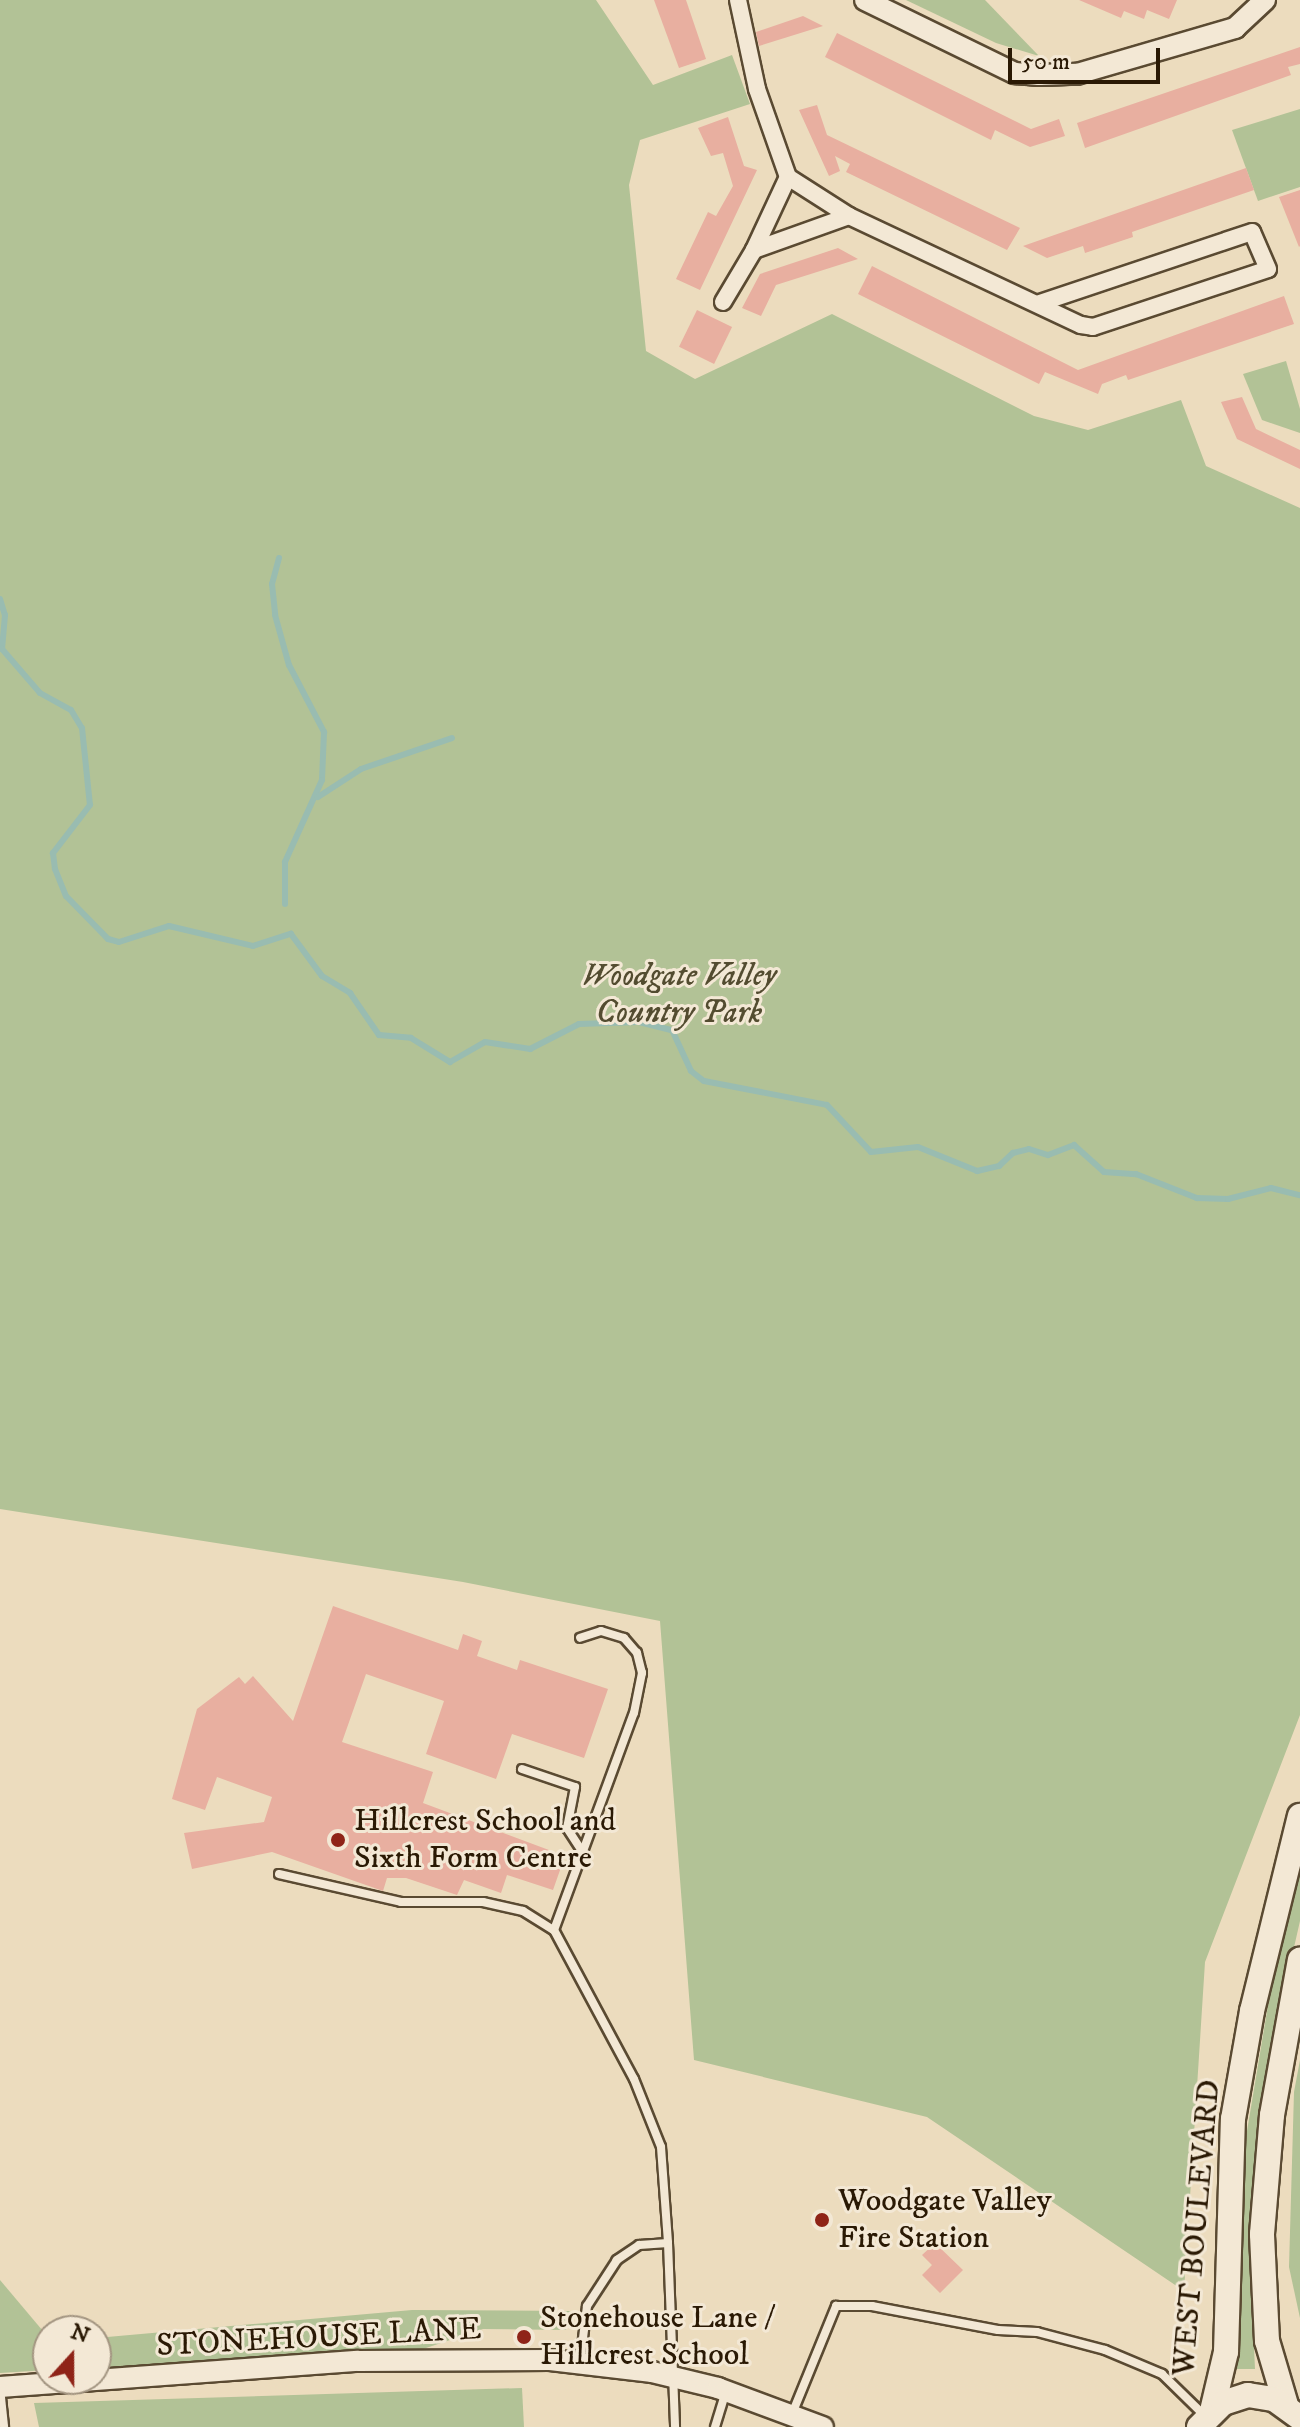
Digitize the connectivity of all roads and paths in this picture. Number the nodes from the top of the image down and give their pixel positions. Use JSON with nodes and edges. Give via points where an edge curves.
{"nodes":[{"id":1,"x":738,"y":0,"type":"edge"},
{"id":2,"x":865,"y":0,"type":"edge"},
{"id":3,"x":1265,"y":0,"type":"edge"},
{"id":4,"x":788,"y":177,"type":"junction"},
{"id":5,"x":849,"y":216,"type":"junction"},
{"id":6,"x":754,"y":250,"type":"junction"},
{"id":7,"x":723,"y":302,"type":"dead end"},
{"id":8,"x":1040,"y":303,"type":"junction"},
{"id":9,"x":580,"y":1638,"type":"dead end"},
{"id":10,"x":522,"y":1769,"type":"dead end"},
{"id":11,"x":1300,"y":1816,"type":"edge"},
{"id":12,"x":583,"y":1853,"type":"junction"},
{"id":13,"x":279,"y":1874,"type":"dead end"},
{"id":14,"x":554,"y":1930,"type":"junction"},
{"id":15,"x":1300,"y":1960,"type":"edge"},
{"id":16,"x":668,"y":2243,"type":"junction"},
{"id":17,"x":580,"y":2363,"type":"junction"},
{"id":18,"x":671,"y":2377,"type":"junction"},
{"id":19,"x":0,"y":2387,"type":"edge"},
{"id":20,"x":726,"y":2391,"type":"junction"},
{"id":21,"x":1293,"y":2412,"type":"edge"},
{"id":22,"x":791,"y":2415,"type":"junction"},
{"id":23,"x":1206,"y":2418,"type":"edge"},
{"id":24,"x":4,"y":2427,"type":"edge"},
{"id":25,"x":675,"y":2427,"type":"edge"},
{"id":26,"x":715,"y":2427,"type":"edge"},
{"id":27,"x":823,"y":2427,"type":"edge"}],
"edges":[{"from":1,"to":4,"type":"street","via":[[757,89]]},
{"from":2,"to":3,"type":"street","via":[[1015,73],[1039,75],[1077,74],[1235,28]]},
{"from":4,"to":5,"type":"street"},
{"from":4,"to":6,"type":"street"},
{"from":5,"to":6,"type":"street"},
{"from":5,"to":8,"type":"street"},
{"from":6,"to":7,"type":"street"},
{"from":8,"to":8,"type":"street","via":[[1252,232],[1268,269],[1093,327]]},
{"from":9,"to":12,"type":"lane","via":[[601,1631],[624,1638],[637,1653],[642,1673],[634,1713]]},
{"from":10,"to":12,"type":"lane","via":[[575,1787],[567,1828]]},
{"from":11,"to":23,"type":"main road","name":"WEST BOULEVARD","via":[[1252,2011],[1233,2119],[1226,2352]]},
{"from":12,"to":14,"type":"lane"},
{"from":13,"to":14,"type":"lane","via":[[401,1902],[483,1902],[523,1911]]},
{"from":14,"to":16,"type":"lane","via":[[634,2079],[661,2147]]},
{"from":15,"to":21,"type":"main road","name":"WEST BOULEVARD","via":[[1272,2115],[1262,2234],[1267,2341]]},
{"from":16,"to":17,"type":"lane","via":[[639,2245],[617,2260],[587,2306]]},
{"from":16,"to":18,"type":"lane"},
{"from":17,"to":18,"type":"street","name":"STONEHOUSE LANE"},
{"from":17,"to":19,"type":"street","name":"STONEHOUSE LANE","via":[[358,2361]]},
{"from":18,"to":20,"type":"street","name":"STONEHOUSE LANE"},
{"from":18,"to":25,"type":"lane"},
{"from":19,"to":24,"type":"lane"},
{"from":20,"to":22,"type":"street","name":"STONEHOUSE LANE"},
{"from":20,"to":26,"type":"lane"},
{"from":21,"to":23,"type":"main road","via":[[1248,2395]]},
{"from":22,"to":23,"type":"lane","via":[[836,2306],[872,2306],[998,2330],[1037,2332],[1105,2350],[1162,2374]]},
{"from":22,"to":27,"type":"street","name":"STONEHOUSE LANE"}]}
